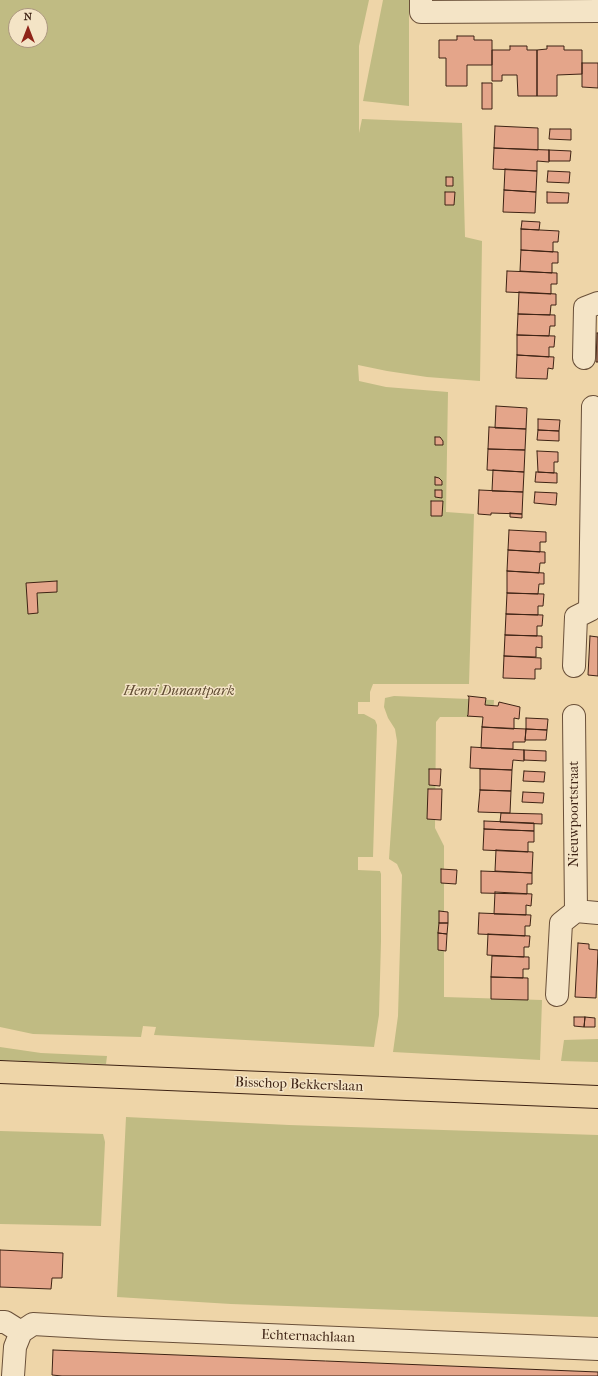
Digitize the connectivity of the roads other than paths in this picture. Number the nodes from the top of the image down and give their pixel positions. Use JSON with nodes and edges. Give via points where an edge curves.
{"nodes":[{"id":1,"x":421,"y":0,"type":"edge"},
{"id":2,"x":598,"y":11,"type":"edge"},
{"id":3,"x":598,"y":303,"type":"edge"},
{"id":4,"x":584,"y":358,"type":"dead end"},
{"id":5,"x":593,"y":406,"type":"dead end"},
{"id":6,"x":594,"y":610,"type":"edge"},
{"id":7,"x":574,"y":666,"type":"dead end"},
{"id":8,"x":574,"y":716,"type":"dead end"},
{"id":9,"x":576,"y":911,"type":"junction"},
{"id":10,"x":598,"y":913,"type":"edge"},
{"id":11,"x":557,"y":995,"type":"dead end"},
{"id":12,"x":0,"y":1072,"type":"edge"},
{"id":13,"x":598,"y":1097,"type":"edge"},
{"id":14,"x":0,"y":1322,"type":"edge"},
{"id":15,"x":21,"y":1332,"type":"junction"},
{"id":16,"x":598,"y":1349,"type":"edge"},
{"id":17,"x":14,"y":1376,"type":"edge"}],
"edges":[{"from":1,"to":2,"type":"street","via":[[421,12]]},
{"from":3,"to":4,"type":"street","via":[[585,308]]},
{"from":5,"to":6,"type":"street"},
{"from":6,"to":7,"type":"street","via":[[576,617]]},
{"from":8,"to":9,"type":"street","name":"Nieuwpoortstraat"},
{"from":9,"to":10,"type":"street"},
{"from":9,"to":11,"type":"street","via":[[561,923]]},
{"from":12,"to":13,"type":"main road","name":"Bisschop Bekkerslaan"},
{"from":14,"to":15,"type":"street","via":[[5,1322]]},
{"from":15,"to":16,"type":"street","name":"Echternachlaan","via":[[33,1324]]},
{"from":15,"to":17,"type":"street","via":[[15,1347]]}]}
